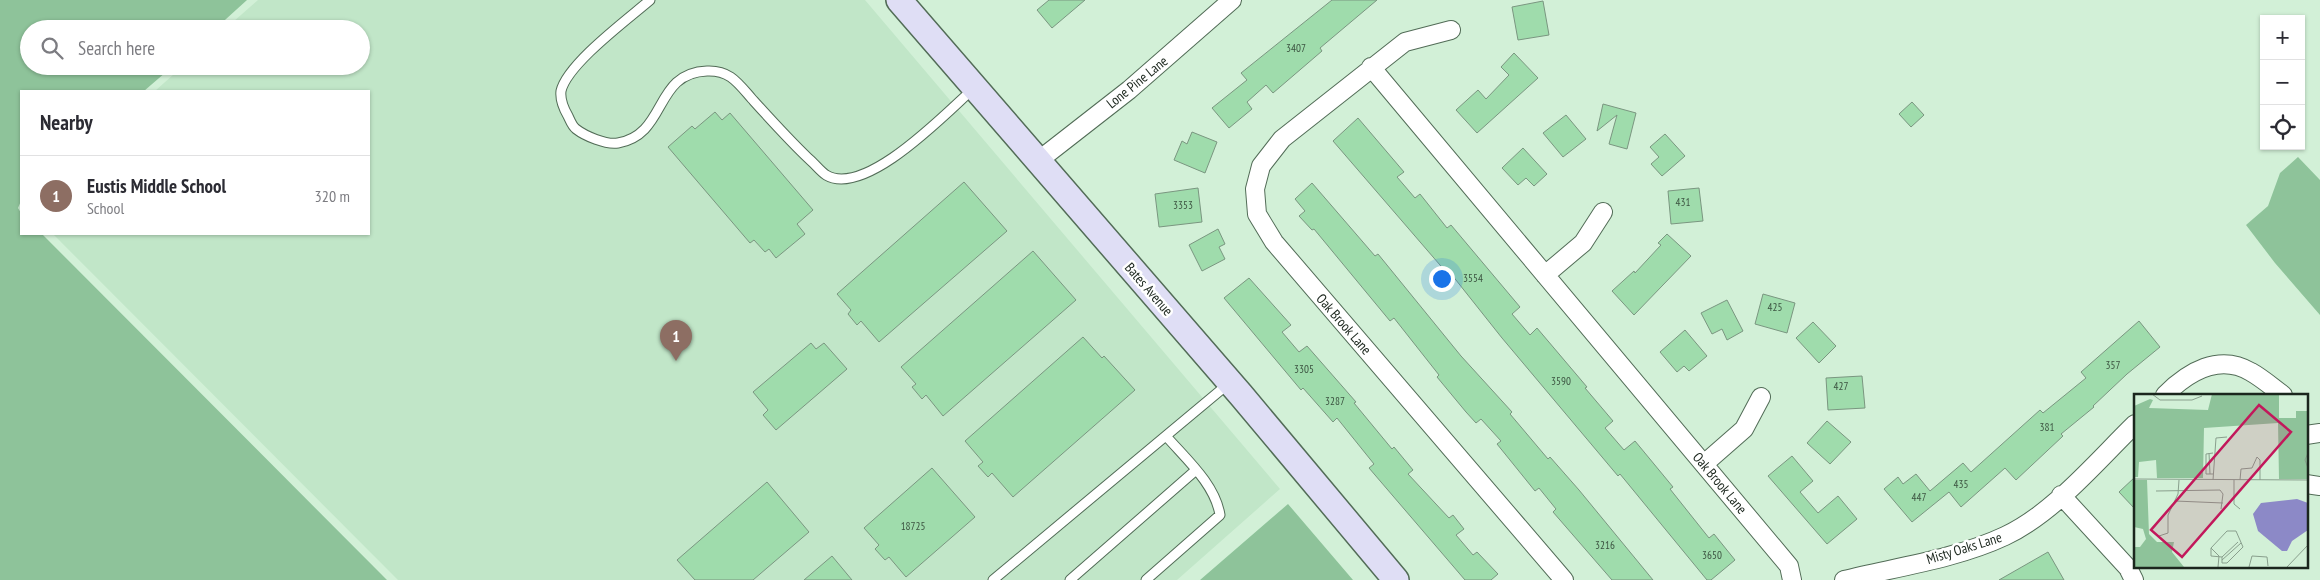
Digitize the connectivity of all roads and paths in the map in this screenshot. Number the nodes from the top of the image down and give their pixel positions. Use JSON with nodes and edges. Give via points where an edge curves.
{"nodes":[{"id":1,"x":650,"y":0,"type":"edge"},
{"id":2,"x":899,"y":0,"type":"edge"},
{"id":3,"x":1232,"y":0,"type":"edge"},
{"id":4,"x":1451,"y":30,"type":"dead end"},
{"id":5,"x":1371,"y":67,"type":"junction"},
{"id":6,"x":975,"y":88,"type":"junction"},
{"id":7,"x":1038,"y":161,"type":"junction"},
{"id":8,"x":1603,"y":212,"type":"dead end"},
{"id":9,"x":1545,"y":275,"type":"junction"},
{"id":10,"x":1230,"y":382,"type":"junction"},
{"id":11,"x":2166,"y":394,"type":"edge"},
{"id":12,"x":2282,"y":394,"type":"edge"},
{"id":13,"x":1760,"y":397,"type":"dead end"},
{"id":14,"x":2134,"y":425,"type":"edge"},
{"id":15,"x":1166,"y":436,"type":"junction"},
{"id":16,"x":1704,"y":464,"type":"junction"},
{"id":17,"x":1196,"y":470,"type":"junction"},
{"id":18,"x":2061,"y":495,"type":"junction"},
{"id":19,"x":993,"y":580,"type":"edge"},
{"id":20,"x":1070,"y":580,"type":"edge"},
{"id":21,"x":1146,"y":580,"type":"edge"},
{"id":22,"x":1396,"y":580,"type":"edge"},
{"id":23,"x":1564,"y":580,"type":"edge"},
{"id":24,"x":1792,"y":580,"type":"edge"},
{"id":25,"x":1844,"y":580,"type":"edge"},
{"id":26,"x":2134,"y":580,"type":"edge"}],
"edges":[{"from":1,"to":6,"type":"lane","via":[[573,68],[561,91],[563,109],[575,128],[594,139],[617,144],[633,137],[651,124],[671,85],[685,76],[707,71],[731,75],[791,142],[827,175],[846,179],[869,173],[907,146]]},
{"from":2,"to":6,"type":"street","name":"Bates Avenue"},
{"from":3,"to":7,"type":"street","name":"Lone Pine Lane","via":[[1129,90]]},
{"from":4,"to":5,"type":"street","name":"Oak Brook Lane","via":[[1405,42]]},
{"from":5,"to":9,"type":"street","name":"Oak Brook Lane"},
{"from":5,"to":23,"type":"street","name":"Oak Brook Lane","via":[[1282,139],[1261,166],[1254,189],[1257,214],[1274,242]]},
{"from":6,"to":7,"type":"street","name":"Bates Avenue"},
{"from":7,"to":10,"type":"street","name":"Bates Avenue"},
{"from":8,"to":9,"type":"street","via":[[1584,243]]},
{"from":9,"to":16,"type":"street","name":"Oak Brook Lane"},
{"from":10,"to":15,"type":"lane"},
{"from":10,"to":22,"type":"street","name":"Bates Avenue"},
{"from":11,"to":12,"type":"street","via":[[2201,368],[2225,364],[2250,371]]},
{"from":13,"to":16,"type":"street","via":[[1744,429]]},
{"from":14,"to":18,"type":"street","name":"Misty Oaks Lane"},
{"from":15,"to":17,"type":"lane"},
{"from":15,"to":19,"type":"lane"},
{"from":16,"to":24,"type":"street","name":"Oak Brook Lane","via":[[1789,566]]},
{"from":17,"to":20,"type":"lane"},
{"from":17,"to":21,"type":"lane","via":[[1213,494],[1220,515]]},
{"from":18,"to":25,"type":"street","name":"Misty Oaks Lane","via":[[2006,536],[1962,552]]},
{"from":18,"to":26,"type":"street","via":[[2128,568]]}]}
